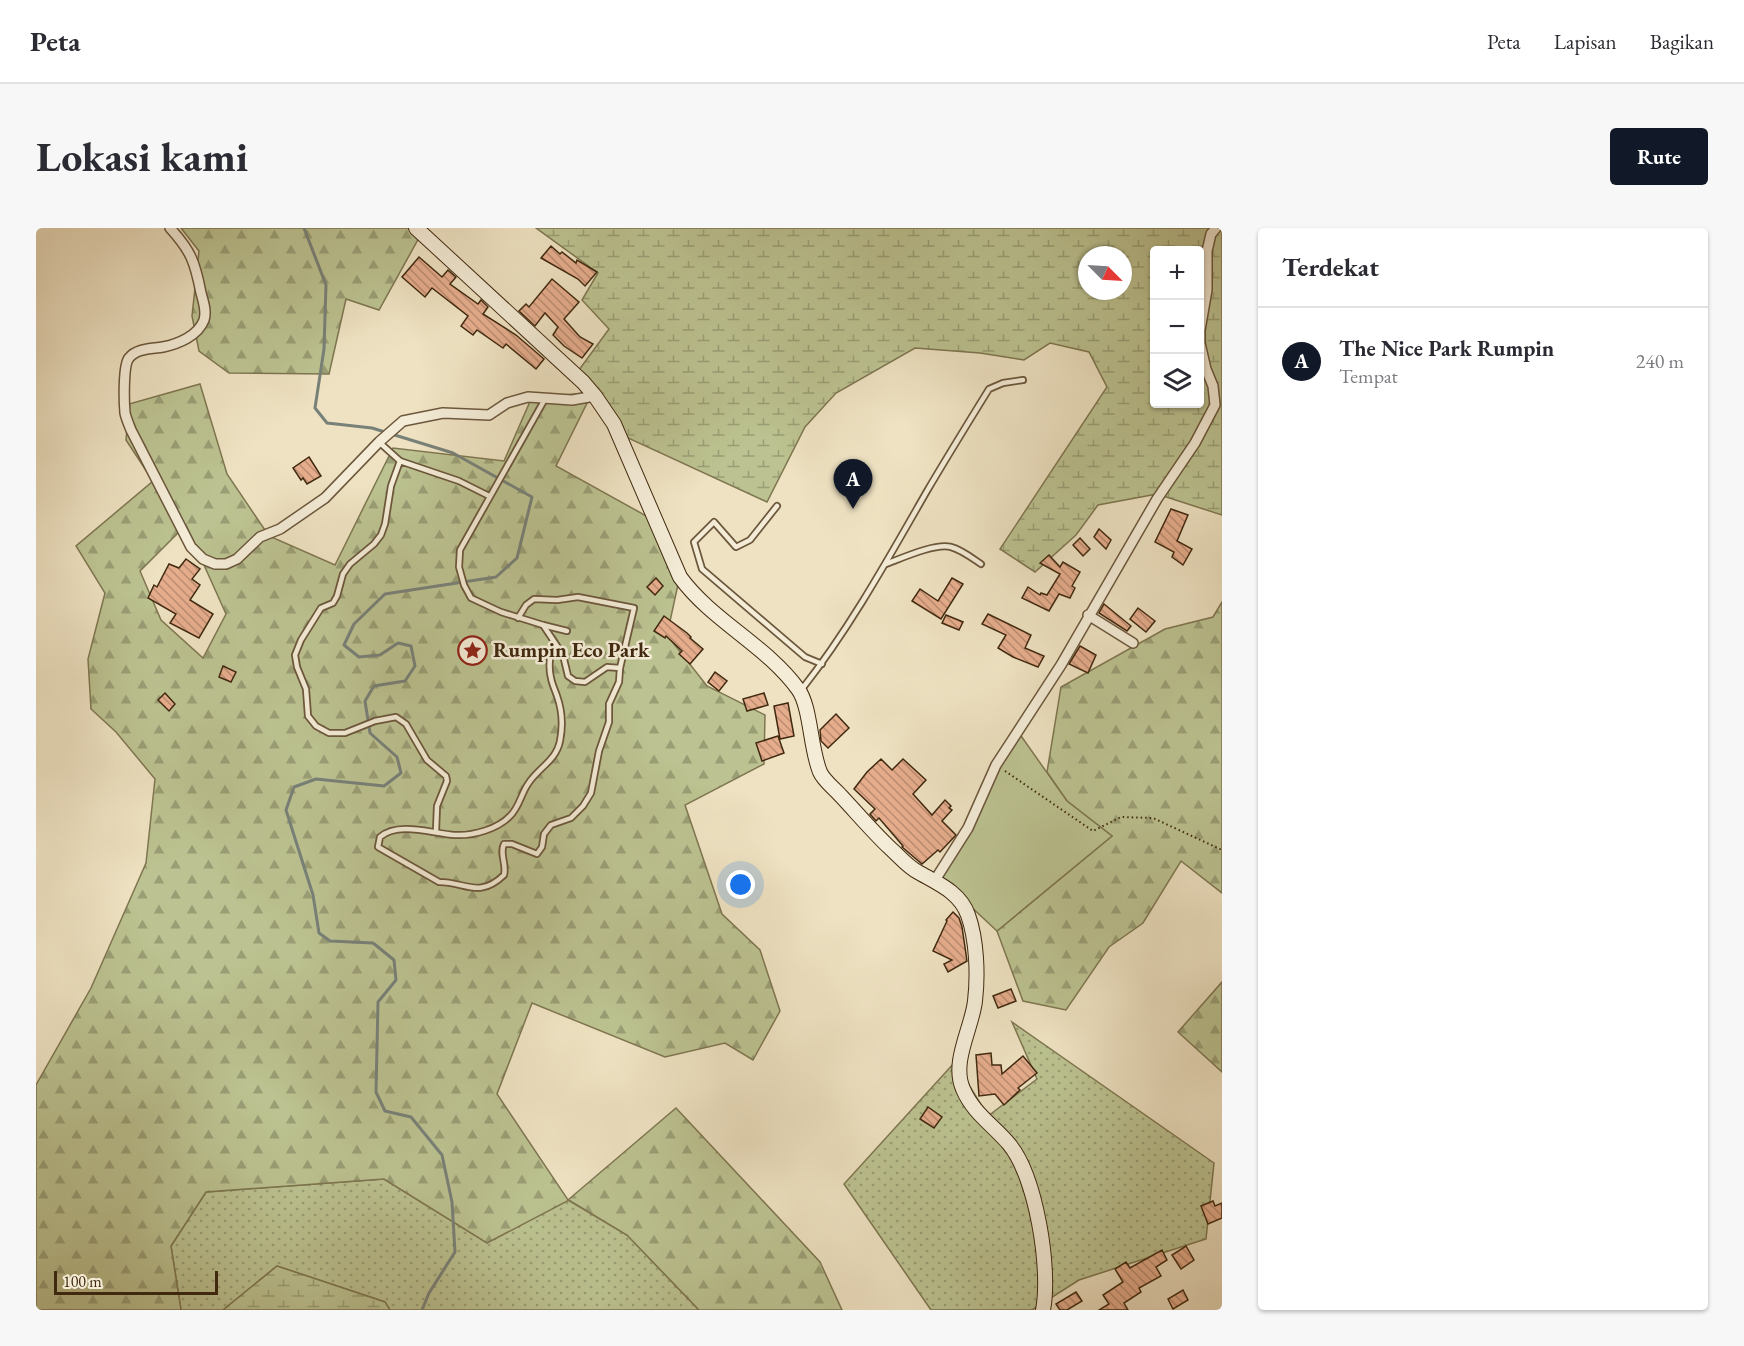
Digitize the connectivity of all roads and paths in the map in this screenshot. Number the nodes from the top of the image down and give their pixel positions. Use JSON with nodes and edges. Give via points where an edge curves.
{"nodes":[{"id":1,"x":170,"y":228,"type":"edge"},
{"id":2,"x":416,"y":228,"type":"edge"},
{"id":3,"x":1216,"y":228,"type":"edge"},
{"id":4,"x":1023,"y":380,"type":"dead end"},
{"id":5,"x":595,"y":396,"type":"junction"},
{"id":6,"x":545,"y":399,"type":"junction"},
{"id":7,"x":381,"y":440,"type":"junction"},
{"id":8,"x":400,"y":461,"type":"junction"},
{"id":9,"x":489,"y":496,"type":"junction"},
{"id":10,"x":777,"y":506,"type":"dead end"},
{"id":11,"x":886,"y":564,"type":"junction"},
{"id":12,"x":981,"y":564,"type":"dead end"},
{"id":13,"x":1088,"y":615,"type":"junction"},
{"id":14,"x":518,"y":618,"type":"junction"},
{"id":15,"x":543,"y":625,"type":"junction"},
{"id":16,"x":567,"y":631,"type":"dead end"},
{"id":17,"x":553,"y":642,"type":"junction"},
{"id":18,"x":1133,"y":643,"type":"dead end"},
{"id":19,"x":822,"y":664,"type":"junction"},
{"id":20,"x":621,"y":668,"type":"junction"},
{"id":21,"x":800,"y":691,"type":"junction"},
{"id":22,"x":996,"y":765,"type":"junction"},
{"id":23,"x":436,"y":831,"type":"junction"},
{"id":24,"x":1222,"y":850,"type":"edge"},
{"id":25,"x":935,"y":880,"type":"junction"},
{"id":26,"x":1043,"y":1310,"type":"edge"}],
"edges":[{"from":1,"to":7,"type":"street","via":[[191,254],[204,320],[186,339],[143,349],[128,358],[125,413],[190,548],[215,564],[237,559],[260,537],[280,529],[325,498]]},
{"from":2,"to":5,"type":"main road"},
{"from":3,"to":13,"type":"street","via":[[1207,251],[1207,290],[1200,330],[1215,405]]},
{"from":4,"to":11,"type":"lane","via":[[989,389]]},
{"from":5,"to":6,"type":"street"},
{"from":5,"to":21,"type":"main road","via":[[614,424],[680,577],[710,610],[784,671]]},
{"from":6,"to":7,"type":"street","via":[[528,397],[489,414],[443,413],[403,422]]},
{"from":6,"to":9,"type":"lane"},
{"from":7,"to":8,"type":"lane"},
{"from":8,"to":9,"type":"lane"},
{"from":8,"to":23,"type":"lane","via":[[381,535],[346,568],[333,603],[321,608],[295,655],[306,689],[308,716],[316,726],[329,733],[345,733],[396,717],[406,724],[427,760],[446,776],[437,806]]},
{"from":9,"to":14,"type":"lane","via":[[460,550],[459,567],[471,597]]},
{"from":10,"to":19,"type":"lane","via":[[750,540],[736,547],[714,522],[694,542],[702,569],[805,657]]},
{"from":11,"to":12,"type":"lane","via":[[949,546]]},
{"from":11,"to":19,"type":"lane"},
{"from":13,"to":18,"type":"street"},
{"from":13,"to":22,"type":"street","via":[[1061,665]]},
{"from":14,"to":15,"type":"lane"},
{"from":14,"to":20,"type":"lane","via":[[534,599],[578,597],[634,608]]},
{"from":15,"to":16,"type":"lane"},
{"from":15,"to":17,"type":"lane"},
{"from":17,"to":20,"type":"lane","via":[[563,655],[568,676],[575,681],[585,682],[608,667]]},
{"from":17,"to":23,"type":"lane","via":[[551,680],[562,726],[560,742],[550,761],[528,784],[512,815],[502,823],[474,833]]},
{"from":19,"to":21,"type":"lane"},
{"from":20,"to":23,"type":"lane","via":[[609,704],[609,722],[591,793],[571,818],[551,825],[540,851],[533,853],[504,844],[504,875],[473,889],[439,882],[378,847],[380,837],[390,831]]},
{"from":21,"to":25,"type":"main road","via":[[821,775],[916,872]]},
{"from":22,"to":24,"type":"path","via":[[1094,831],[1121,817],[1153,818]]},
{"from":22,"to":25,"type":"street","via":[[968,828]]},
{"from":25,"to":26,"type":"main road","via":[[949,890],[968,915],[977,965],[975,1003],[960,1062],[961,1086],[971,1107],[1010,1145],[1023,1169],[1046,1263]]}]}
